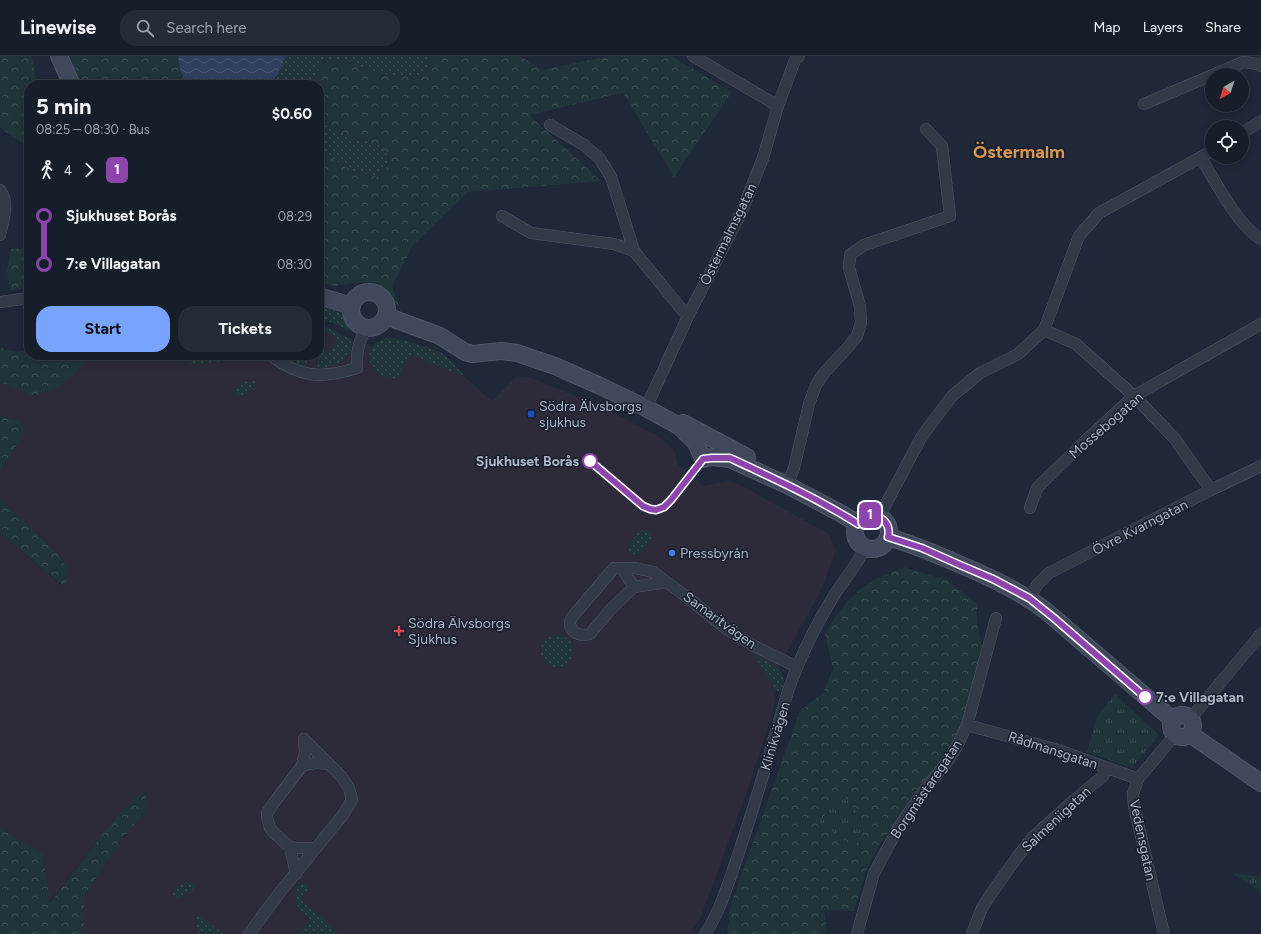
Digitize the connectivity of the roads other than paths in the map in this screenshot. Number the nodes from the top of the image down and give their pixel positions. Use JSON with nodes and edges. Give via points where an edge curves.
{"nodes":[{"id":1,"x":59,"y":56,"type":"edge"},
{"id":2,"x":693,"y":56,"type":"edge"},
{"id":3,"x":798,"y":56,"type":"edge"},
{"id":4,"x":1261,"y":66,"type":"edge"},
{"id":5,"x":70,"y":80,"type":"edge"},
{"id":6,"x":1144,"y":104,"type":"dead end"},
{"id":7,"x":778,"y":106,"type":"junction"},
{"id":8,"x":1261,"y":121,"type":"edge"},
{"id":9,"x":550,"y":124,"type":"dead end"},
{"id":10,"x":926,"y":129,"type":"dead end"},
{"id":11,"x":1249,"y":129,"type":"edge"},
{"id":12,"x":1205,"y":155,"type":"edge"},
{"id":13,"x":1201,"y":158,"type":"junction"},
{"id":14,"x":0,"y":190,"type":"edge"},
{"id":15,"x":502,"y":216,"type":"dead end"},
{"id":16,"x":0,"y":235,"type":"edge"},
{"id":17,"x":1261,"y":239,"type":"edge"},
{"id":18,"x":634,"y":251,"type":"junction"},
{"id":19,"x":324,"y":298,"type":"edge"},
{"id":20,"x":24,"y":299,"type":"edge"},
{"id":21,"x":0,"y":302,"type":"edge"},
{"id":22,"x":352,"y":306,"type":"junction"},
{"id":23,"x":689,"y":314,"type":"junction"},
{"id":24,"x":386,"y":316,"type":"junction"},
{"id":25,"x":1261,"y":324,"type":"edge"},
{"id":26,"x":366,"y":328,"type":"junction"},
{"id":27,"x":1044,"y":330,"type":"junction"},
{"id":28,"x":277,"y":360,"type":"edge"},
{"id":29,"x":1134,"y":396,"type":"junction"},
{"id":30,"x":646,"y":408,"type":"junction"},
{"id":31,"x":662,"y":416,"type":"junction"},
{"id":32,"x":1261,"y":466,"type":"edge"},
{"id":33,"x":784,"y":484,"type":"junction"},
{"id":34,"x":1212,"y":490,"type":"junction"},
{"id":35,"x":1030,"y":508,"type":"dead end"},
{"id":36,"x":879,"y":517,"type":"junction"},
{"id":37,"x":858,"y":524,"type":"junction"},
{"id":38,"x":888,"y":537,"type":"junction"},
{"id":39,"x":865,"y":548,"type":"junction"},
{"id":40,"x":622,"y":568,"type":"junction"},
{"id":41,"x":666,"y":582,"type":"junction"},
{"id":42,"x":634,"y":587,"type":"junction"},
{"id":43,"x":1029,"y":598,"type":"junction"},
{"id":44,"x":996,"y":618,"type":"dead end"},
{"id":45,"x":1261,"y":634,"type":"edge"},
{"id":46,"x":797,"y":667,"type":"junction"},
{"id":47,"x":967,"y":725,"type":"junction"},
{"id":48,"x":1182,"y":727,"type":"junction"},
{"id":49,"x":329,"y":764,"type":"junction"},
{"id":50,"x":302,"y":766,"type":"junction"},
{"id":51,"x":1107,"y":768,"type":"junction"},
{"id":52,"x":1138,"y":779,"type":"junction"},
{"id":53,"x":1261,"y":783,"type":"edge"},
{"id":54,"x":290,"y":847,"type":"junction"},
{"id":55,"x":316,"y":848,"type":"junction"},
{"id":56,"x":296,"y":874,"type":"junction"},
{"id":57,"x":249,"y":934,"type":"edge"},
{"id":58,"x":705,"y":934,"type":"edge"},
{"id":59,"x":857,"y":934,"type":"edge"},
{"id":60,"x":972,"y":934,"type":"edge"},
{"id":61,"x":1164,"y":934,"type":"edge"}],
"edges":[{"from":1,"to":5,"type":"street"},
{"from":2,"to":7,"type":"street"},
{"from":3,"to":7,"type":"street","name":"Östermalmsgatan"},
{"from":4,"to":6,"type":"street","via":[[1243,62]]},
{"from":7,"to":23,"type":"street","name":"Östermalmsgatan","via":[[763,158],[742,210]]},
{"from":8,"to":11,"type":"street"},
{"from":9,"to":18,"type":"street","via":[[584,145],[600,159],[611,177]]},
{"from":10,"to":33,"type":"street","via":[[942,146],[950,216],[864,245],[850,255],[849,268],[860,306],[861,323],[857,336],[816,385],[794,468]]},
{"from":12,"to":13,"type":"street"},
{"from":13,"to":17,"type":"street","via":[[1230,206],[1250,231]]},
{"from":13,"to":27,"type":"street","via":[[1099,213],[1080,236]]},
{"from":14,"to":16,"type":"street","via":[[5,200],[5,209]]},
{"from":15,"to":18,"type":"street","via":[[532,233],[614,244]]},
{"from":18,"to":23,"type":"street","via":[[683,311]]},
{"from":19,"to":22,"type":"street"},
{"from":20,"to":21,"type":"street"},
{"from":22,"to":24,"type":"street","via":[[356,298],[363,293],[376,294],[386,303]]},
{"from":22,"to":26,"type":"street","via":[[353,318]]},
{"from":23,"to":30,"type":"street","name":"Östermalmsgatan"},
{"from":24,"to":26,"type":"street","via":[[378,326]]},
{"from":24,"to":30,"type":"street","via":[[440,336],[465,352],[517,353],[555,366]]},
{"from":25,"to":29,"type":"street","name":"Mossebogatan"},
{"from":26,"to":28,"type":"street","via":[[356,357],[357,368],[339,374],[310,374]]},
{"from":27,"to":29,"type":"street","via":[[1076,344]]},
{"from":27,"to":36,"type":"street","via":[[1018,354],[980,373],[952,396],[922,436]]},
{"from":29,"to":34,"type":"street","via":[[1176,439]]},
{"from":29,"to":35,"type":"street","name":"Mossebogatan","via":[[1037,488]]},
{"from":30,"to":31,"type":"street"},
{"from":31,"to":33,"type":"street","via":[[672,417],[774,470]]},
{"from":31,"to":33,"type":"street","via":[[690,436],[703,459],[730,458]]},
{"from":32,"to":34,"type":"street","name":"Övre Kvarngatan"},
{"from":33,"to":37,"type":"street"},
{"from":34,"to":43,"type":"street","name":"Övre Kvarngatan","via":[[1049,573]]},
{"from":36,"to":37,"type":"street","via":[[867,516]]},
{"from":36,"to":38,"type":"street","via":[[887,524]]},
{"from":37,"to":39,"type":"street","via":[[856,536]]},
{"from":38,"to":39,"type":"street","via":[[878,548]]},
{"from":38,"to":43,"type":"street","via":[[922,548]]},
{"from":39,"to":46,"type":"street","name":"Klinikvägen","via":[[820,618]]},
{"from":40,"to":41,"type":"street","name":"Samaritvägen","via":[[653,572]]},
{"from":40,"to":42,"type":"street"},
{"from":40,"to":42,"type":"street","via":[[614,568],[579,608],[570,622],[571,628],[580,635],[590,634]]},
{"from":41,"to":42,"type":"street"},
{"from":41,"to":46,"type":"street","name":"Samaritvägen","via":[[728,630]]},
{"from":43,"to":48,"type":"street"},
{"from":44,"to":47,"type":"street","name":"Borgmästaregatan"},
{"from":45,"to":48,"type":"street","name":"Vedensgatan"},
{"from":46,"to":58,"type":"street","name":"Klinikvägen","via":[[726,890]]},
{"from":47,"to":51,"type":"street","name":"Rådmansgatan","via":[[1058,750]]},
{"from":47,"to":59,"type":"street","name":"Borgmästaregatan","via":[[950,758],[900,825],[874,873]]},
{"from":48,"to":52,"type":"street","name":"Vedensgatan"},
{"from":48,"to":53,"type":"street"},
{"from":49,"to":50,"type":"street","via":[[316,762]]},
{"from":49,"to":50,"type":"street","via":[[304,739]]},
{"from":49,"to":55,"type":"street","via":[[349,788],[352,800]]},
{"from":50,"to":54,"type":"street","via":[[276,800],[267,817],[270,828]]},
{"from":51,"to":52,"type":"street","name":"Rådmansgatan"},
{"from":51,"to":60,"type":"street","name":"Salmeniigatan","via":[[1103,776],[1033,837],[990,894]]},
{"from":52,"to":61,"type":"street","name":"Vedensgatan","via":[[1133,794],[1134,806]]},
{"from":54,"to":55,"type":"street"},
{"from":54,"to":56,"type":"street"},
{"from":55,"to":56,"type":"street"},
{"from":56,"to":57,"type":"street"}]}
